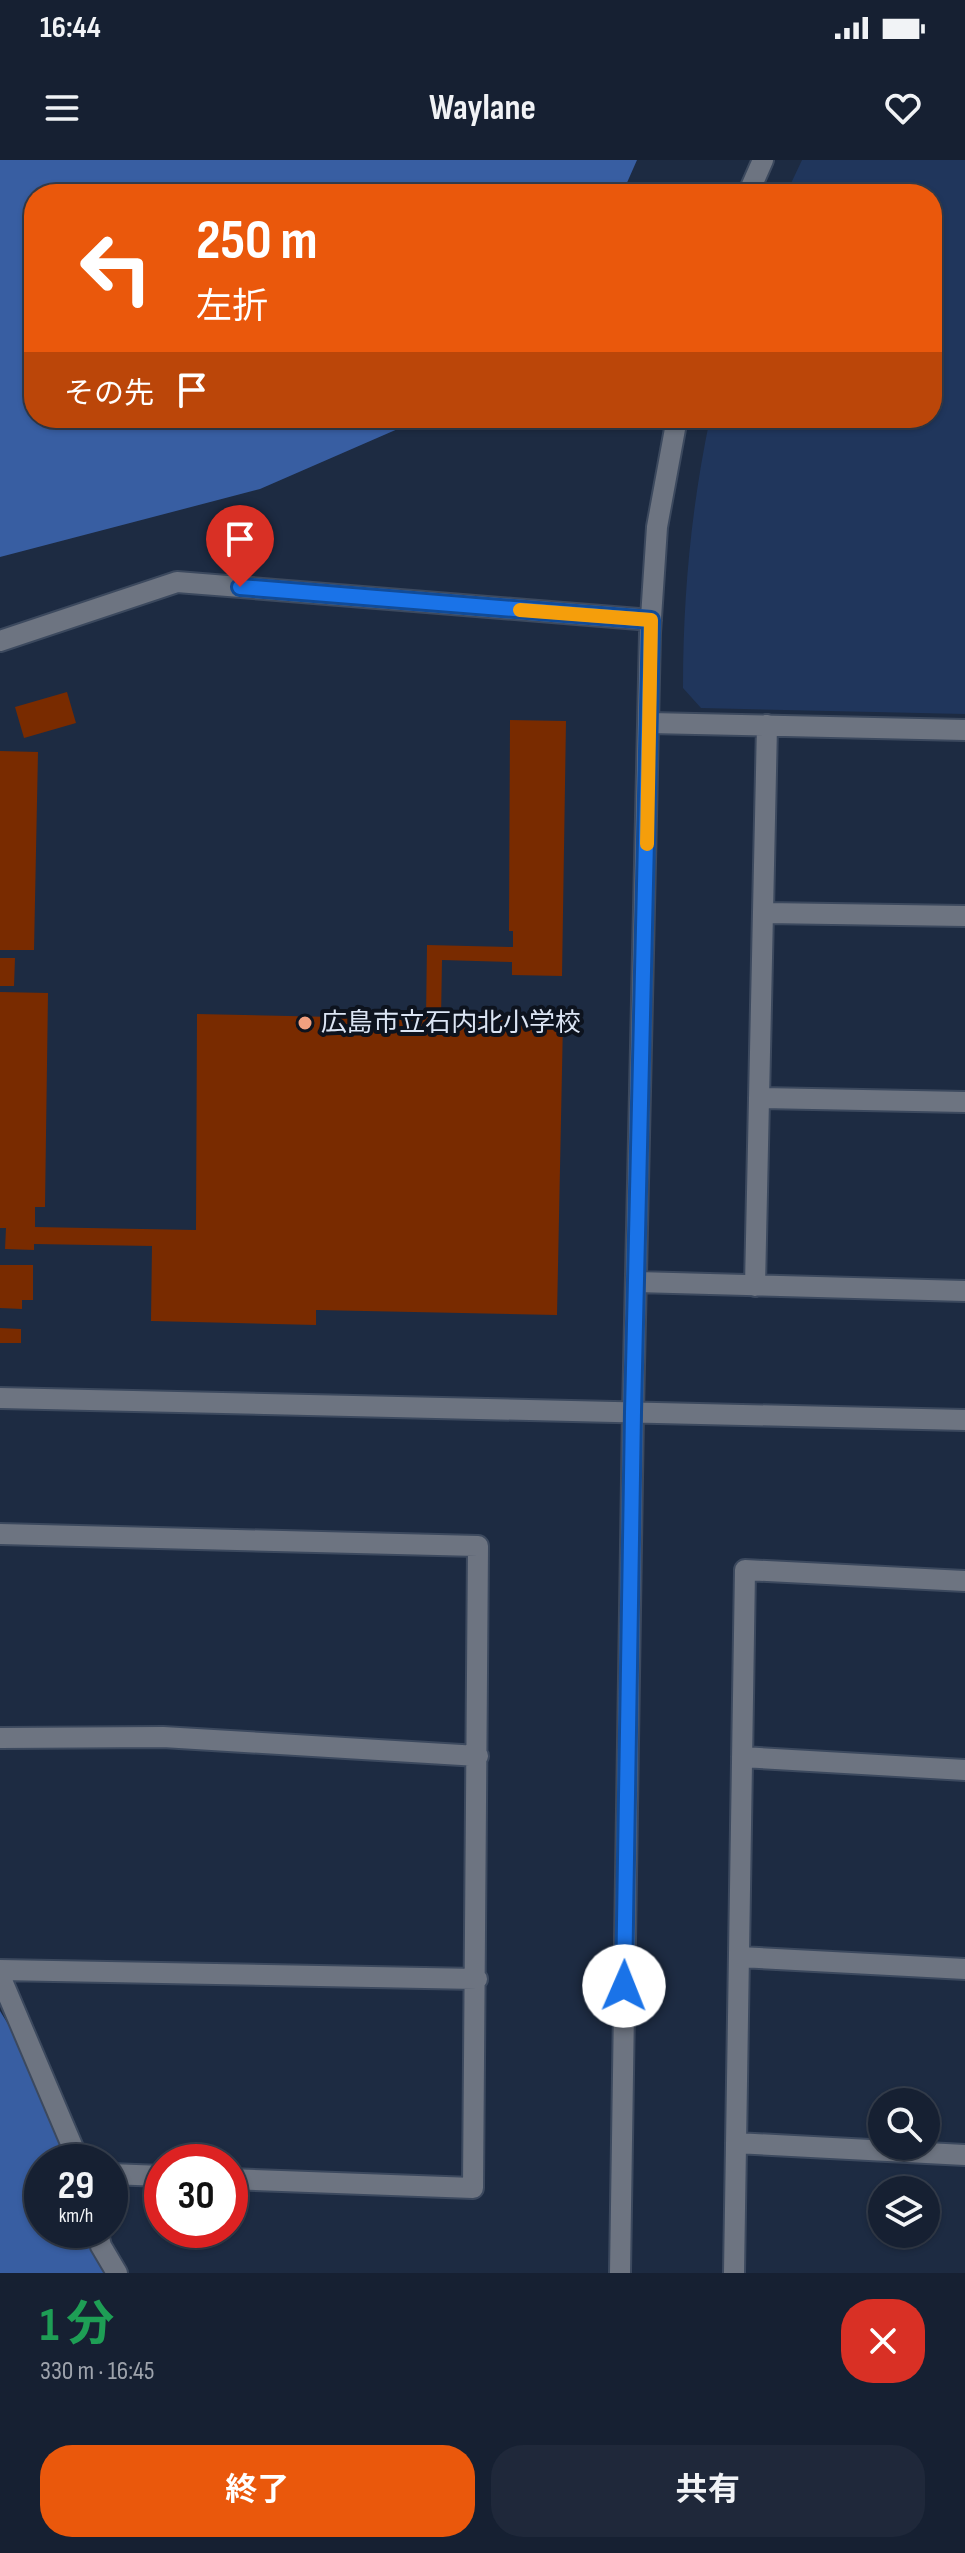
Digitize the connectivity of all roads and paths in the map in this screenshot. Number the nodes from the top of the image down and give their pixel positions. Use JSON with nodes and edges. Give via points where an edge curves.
{"nodes":[{"id":1,"x":763,"y":160,"type":"edge"},
{"id":2,"x":752,"y":184,"type":"edge"},
{"id":3,"x":675,"y":428,"type":"edge"},
{"id":4,"x":651,"y":620,"type":"junction"},
{"id":5,"x":0,"y":641,"type":"edge"},
{"id":6,"x":650,"y":723,"type":"junction"},
{"id":7,"x":767,"y":725,"type":"junction"},
{"id":8,"x":965,"y":730,"type":"edge"},
{"id":9,"x":766,"y":913,"type":"junction"},
{"id":10,"x":965,"y":916,"type":"edge"},
{"id":11,"x":760,"y":1098,"type":"junction"},
{"id":12,"x":965,"y":1102,"type":"edge"},
{"id":13,"x":637,"y":1282,"type":"junction"},
{"id":14,"x":755,"y":1286,"type":"junction"},
{"id":15,"x":965,"y":1291,"type":"edge"},
{"id":16,"x":0,"y":1398,"type":"edge"},
{"id":17,"x":633,"y":1412,"type":"junction"},
{"id":18,"x":965,"y":1420,"type":"edge"},
{"id":19,"x":0,"y":1534,"type":"edge"},
{"id":20,"x":965,"y":1581,"type":"edge"},
{"id":21,"x":0,"y":1738,"type":"edge"},
{"id":22,"x":478,"y":1756,"type":"junction"},
{"id":23,"x":742,"y":1757,"type":"junction"},
{"id":24,"x":965,"y":1770,"type":"edge"},
{"id":25,"x":739,"y":1957,"type":"junction"},
{"id":26,"x":965,"y":1969,"type":"edge"},
{"id":27,"x":0,"y":1970,"type":"edge"},
{"id":28,"x":0,"y":1976,"type":"edge"},
{"id":29,"x":477,"y":1979,"type":"junction"},
{"id":30,"x":736,"y":2143,"type":"junction"},
{"id":31,"x":71,"y":2144,"type":"edge"},
{"id":32,"x":965,"y":2155,"type":"edge"},
{"id":33,"x":248,"y":2180,"type":"edge"},
{"id":34,"x":102,"y":2248,"type":"edge"},
{"id":35,"x":117,"y":2273,"type":"edge"},
{"id":36,"x":620,"y":2273,"type":"edge"},
{"id":37,"x":734,"y":2273,"type":"edge"}],
"edges":[{"from":1,"to":2,"type":"street"},
{"from":3,"to":4,"type":"street","via":[[657,527]]},
{"from":4,"to":5,"type":"street","via":[[177,582]]},
{"from":4,"to":6,"type":"street"},
{"from":6,"to":7,"type":"street"},
{"from":6,"to":13,"type":"street"},
{"from":7,"to":8,"type":"street"},
{"from":7,"to":9,"type":"street"},
{"from":9,"to":10,"type":"street"},
{"from":9,"to":11,"type":"street"},
{"from":11,"to":12,"type":"street"},
{"from":11,"to":14,"type":"street"},
{"from":13,"to":14,"type":"street"},
{"from":13,"to":17,"type":"street"},
{"from":14,"to":15,"type":"street"},
{"from":16,"to":17,"type":"street"},
{"from":17,"to":18,"type":"street"},
{"from":17,"to":36,"type":"street"},
{"from":19,"to":22,"type":"street","via":[[478,1546]]},
{"from":20,"to":23,"type":"street","via":[[745,1570]]},
{"from":21,"to":22,"type":"street","via":[[163,1737]]},
{"from":22,"to":29,"type":"street"},
{"from":23,"to":24,"type":"street"},
{"from":23,"to":25,"type":"street"},
{"from":25,"to":26,"type":"street"},
{"from":25,"to":30,"type":"street"},
{"from":27,"to":29,"type":"street"},
{"from":28,"to":31,"type":"street"},
{"from":29,"to":33,"type":"street","via":[[473,2188]]},
{"from":30,"to":32,"type":"street"},
{"from":30,"to":37,"type":"street"},
{"from":34,"to":35,"type":"street"}]}
